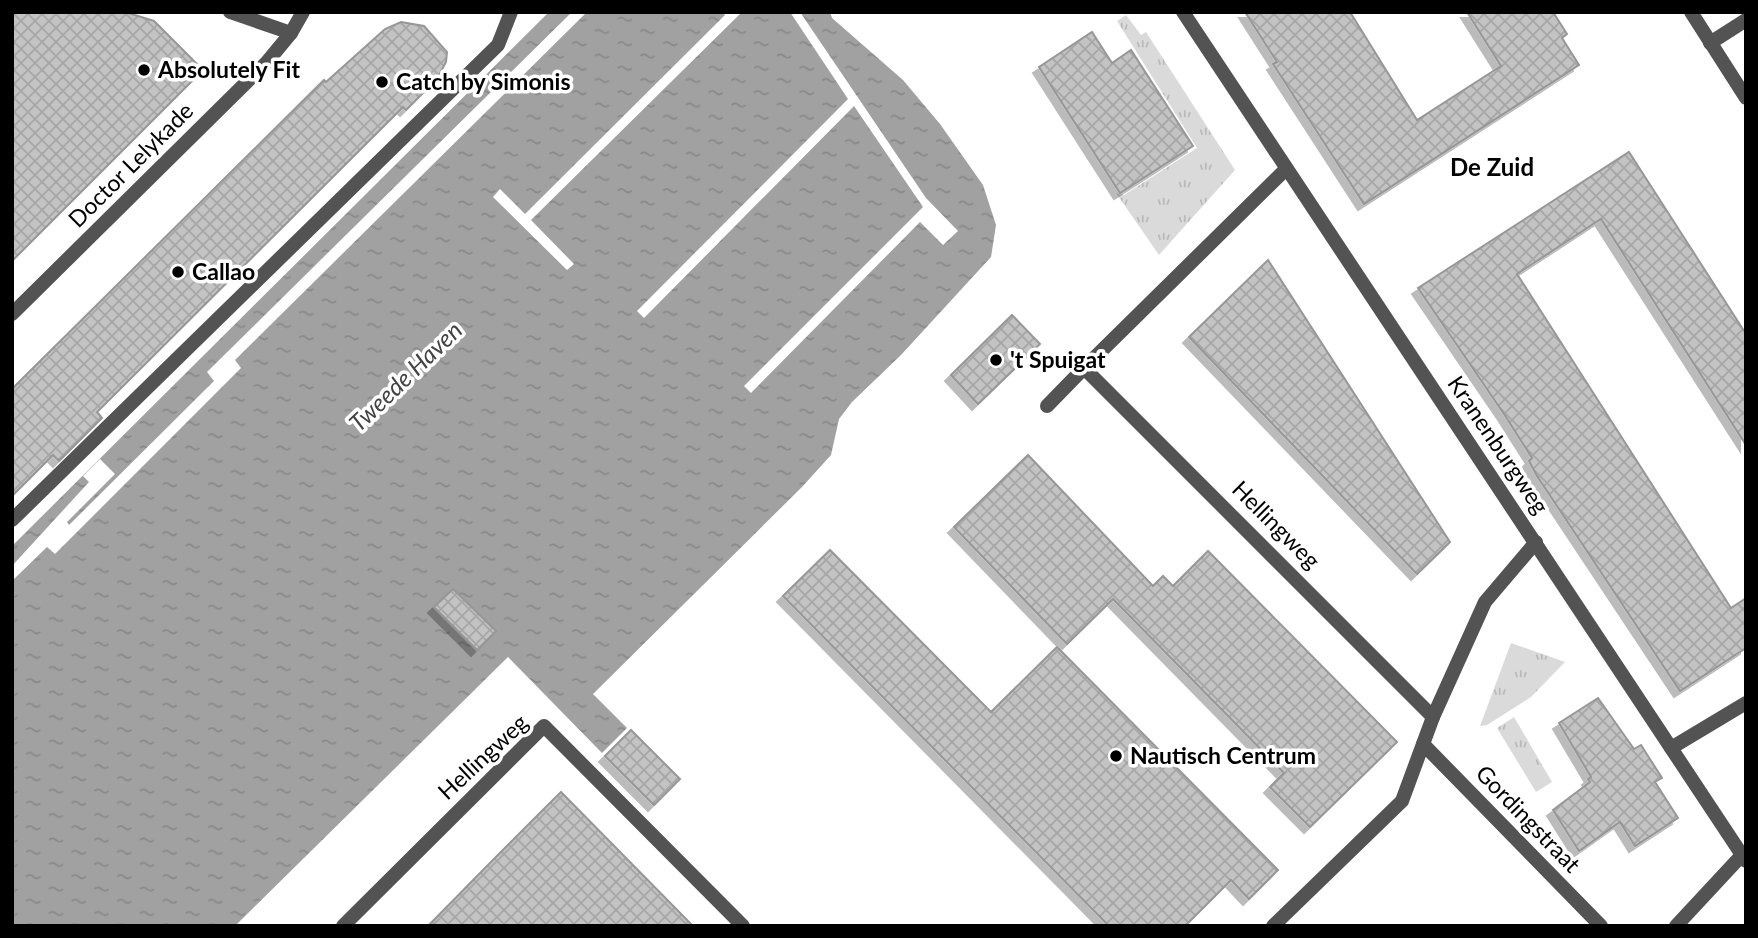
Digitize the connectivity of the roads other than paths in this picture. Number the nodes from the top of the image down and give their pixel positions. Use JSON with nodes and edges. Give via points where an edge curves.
{"nodes":[{"id":1,"x":230,"y":12,"type":"edge"},
{"id":2,"x":303,"y":12,"type":"edge"},
{"id":3,"x":511,"y":12,"type":"edge"},
{"id":4,"x":1183,"y":12,"type":"edge"},
{"id":5,"x":1691,"y":12,"type":"edge"},
{"id":6,"x":1746,"y":20,"type":"edge"},
{"id":7,"x":292,"y":33,"type":"junction"},
{"id":8,"x":1710,"y":43,"type":"junction"},
{"id":9,"x":1746,"y":98,"type":"edge"},
{"id":10,"x":1286,"y":169,"type":"junction"},
{"id":11,"x":12,"y":314,"type":"edge"},
{"id":12,"x":1084,"y":368,"type":"junction"},
{"id":13,"x":1046,"y":406,"type":"dead end"},
{"id":14,"x":12,"y":520,"type":"edge"},
{"id":15,"x":1536,"y":542,"type":"junction"},
{"id":16,"x":1746,"y":702,"type":"edge"},
{"id":17,"x":1433,"y":717,"type":"junction"},
{"id":18,"x":1423,"y":744,"type":"junction"},
{"id":19,"x":1671,"y":748,"type":"junction"},
{"id":20,"x":1744,"y":858,"type":"edge"},
{"id":21,"x":343,"y":926,"type":"edge"},
{"id":22,"x":743,"y":926,"type":"edge"},
{"id":23,"x":1273,"y":926,"type":"edge"},
{"id":24,"x":1601,"y":926,"type":"edge"},
{"id":25,"x":1675,"y":926,"type":"edge"}],
"edges":[{"from":1,"to":7,"type":"street"},
{"from":2,"to":7,"type":"street","name":"Doctor Lelykade"},
{"from":3,"to":14,"type":"street","via":[[498,45]]},
{"from":4,"to":10,"type":"street","name":"Kranenburgweg"},
{"from":5,"to":8,"type":"street"},
{"from":6,"to":8,"type":"street"},
{"from":7,"to":11,"type":"street","name":"Doctor Lelykade"},
{"from":8,"to":9,"type":"street"},
{"from":10,"to":12,"type":"street"},
{"from":10,"to":15,"type":"street","name":"Kranenburgweg"},
{"from":12,"to":13,"type":"street"},
{"from":12,"to":17,"type":"street","name":"Hellingweg"},
{"from":15,"to":17,"type":"street","via":[[1485,601]]},
{"from":15,"to":19,"type":"street","name":"Kranenburgweg"},
{"from":16,"to":19,"type":"street"},
{"from":17,"to":18,"type":"street"},
{"from":18,"to":23,"type":"street","via":[[1402,801]]},
{"from":18,"to":24,"type":"street","name":"Gordingstraat"},
{"from":19,"to":20,"type":"street","name":"Kranenburgweg"},
{"from":20,"to":25,"type":"street"},
{"from":21,"to":22,"type":"street","name":"Hellingweg","via":[[544,726]]}]}
